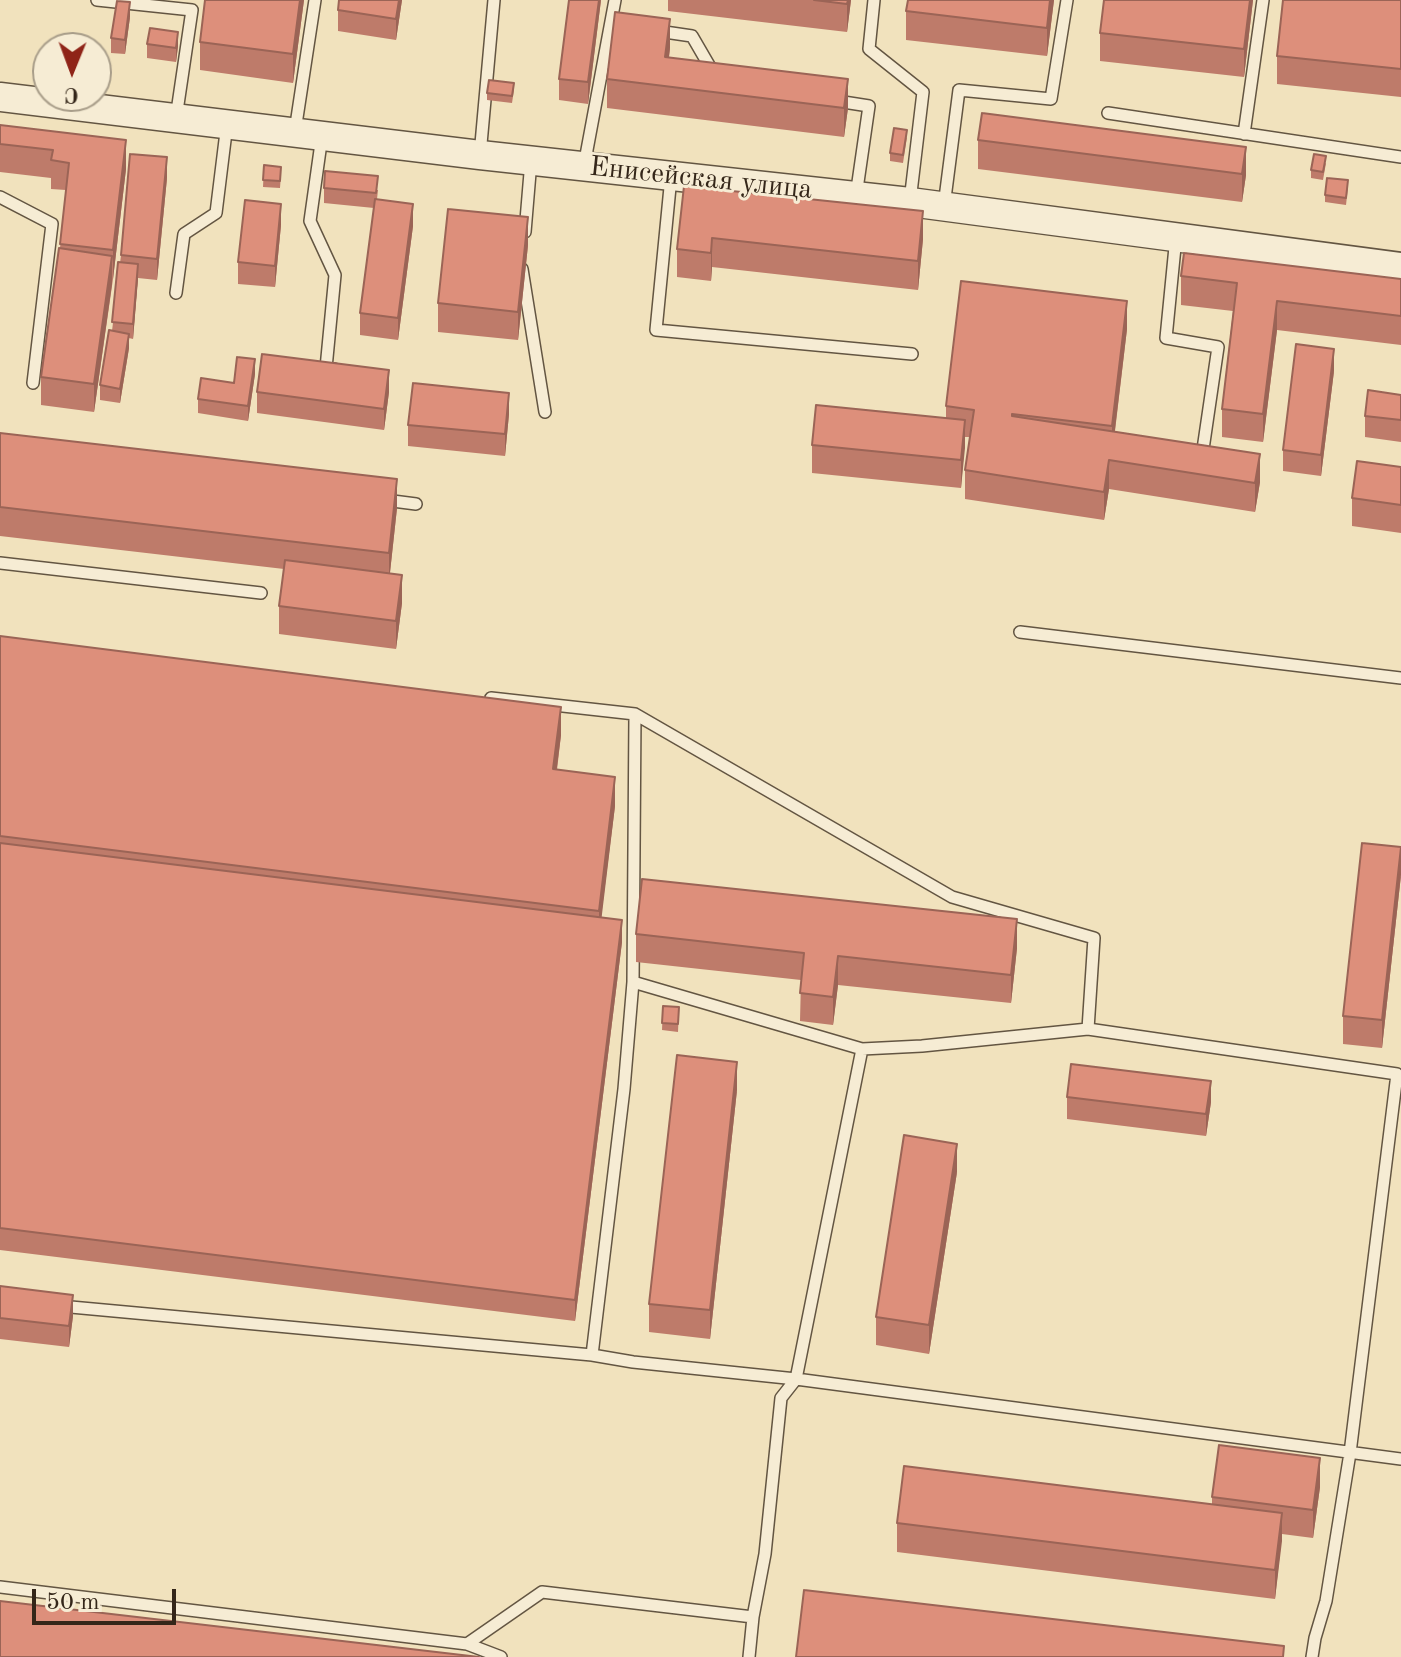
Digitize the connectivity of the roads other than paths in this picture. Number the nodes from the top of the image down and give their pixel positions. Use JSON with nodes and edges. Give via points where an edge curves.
{"nodes":[{"id":1,"x":97,"y":0,"type":"edge"},
{"id":2,"x":315,"y":0,"type":"edge"},
{"id":3,"x":494,"y":0,"type":"edge"},
{"id":4,"x":615,"y":0,"type":"edge"},
{"id":5,"x":874,"y":0,"type":"edge"},
{"id":6,"x":1067,"y":0,"type":"edge"},
{"id":7,"x":1263,"y":0,"type":"edge"},
{"id":8,"x":610,"y":24,"type":"junction"},
{"id":9,"x":624,"y":26,"type":"edge"},
{"id":10,"x":651,"y":30,"type":"edge"},
{"id":11,"x":710,"y":67,"type":"edge"},
{"id":12,"x":0,"y":97,"type":"edge"},
{"id":13,"x":822,"y":99,"type":"edge"},
{"id":14,"x":1108,"y":113,"type":"dead end"},
{"id":15,"x":176,"y":118,"type":"junction"},
{"id":16,"x":227,"y":124,"type":"junction"},
{"id":17,"x":308,"y":134,"type":"junction"},
{"id":18,"x":1244,"y":134,"type":"junction"},
{"id":19,"x":480,"y":155,"type":"junction"},
{"id":20,"x":1401,"y":157,"type":"edge"},
{"id":21,"x":531,"y":161,"type":"junction"},
{"id":22,"x":584,"y":166,"type":"junction"},
{"id":23,"x":672,"y":176,"type":"junction"},
{"id":24,"x":855,"y":196,"type":"junction"},
{"id":25,"x":0,"y":197,"type":"edge"},
{"id":26,"x":910,"y":202,"type":"junction"},
{"id":27,"x":944,"y":207,"type":"junction"},
{"id":28,"x":524,"y":237,"type":"edge"},
{"id":29,"x":1176,"y":237,"type":"junction"},
{"id":30,"x":523,"y":252,"type":"edge"},
{"id":31,"x":1401,"y":267,"type":"edge"},
{"id":32,"x":176,"y":293,"type":"dead end"},
{"id":33,"x":912,"y":354,"type":"dead end"},
{"id":34,"x":341,"y":370,"type":"edge"},
{"id":35,"x":33,"y":383,"type":"dead end"},
{"id":36,"x":545,"y":412,"type":"dead end"},
{"id":37,"x":1202,"y":456,"type":"edge"},
{"id":38,"x":370,"y":498,"type":"edge"},
{"id":39,"x":416,"y":504,"type":"dead end"},
{"id":40,"x":0,"y":563,"type":"edge"},
{"id":41,"x":261,"y":593,"type":"dead end"},
{"id":42,"x":1020,"y":632,"type":"dead end"},
{"id":43,"x":1401,"y":678,"type":"edge"},
{"id":44,"x":476,"y":696,"type":"edge"},
{"id":45,"x":635,"y":714,"type":"junction"},
{"id":46,"x":633,"y":982,"type":"junction"},
{"id":47,"x":1088,"y":1029,"type":"junction"},
{"id":48,"x":862,"y":1049,"type":"junction"},
{"id":49,"x":47,"y":1305,"type":"edge"},
{"id":50,"x":592,"y":1355,"type":"junction"},
{"id":51,"x":796,"y":1379,"type":"junction"},
{"id":52,"x":1350,"y":1453,"type":"junction"},
{"id":53,"x":1401,"y":1459,"type":"edge"},
{"id":54,"x":0,"y":1587,"type":"edge"},
{"id":55,"x":753,"y":1617,"type":"junction"},
{"id":56,"x":467,"y":1644,"type":"junction"},
{"id":57,"x":501,"y":1657,"type":"edge"},
{"id":58,"x":749,"y":1657,"type":"edge"},
{"id":59,"x":1312,"y":1657,"type":"edge"}],
"edges":[{"from":1,"to":15,"type":"lane","via":[[192,10]]},
{"from":2,"to":17,"type":"lane"},
{"from":3,"to":19,"type":"lane"},
{"from":4,"to":8,"type":"lane"},
{"from":5,"to":26,"type":"lane","via":[[869,49],[923,92]]},
{"from":6,"to":27,"type":"lane","via":[[1051,99],[959,90]]},
{"from":7,"to":18,"type":"lane"},
{"from":8,"to":9,"type":"lane"},
{"from":8,"to":22,"type":"lane"},
{"from":10,"to":11,"type":"lane","via":[[692,36]]},
{"from":12,"to":15,"type":"street","name":"Енисейская улица"},
{"from":13,"to":24,"type":"lane","via":[[869,106]]},
{"from":14,"to":18,"type":"lane"},
{"from":15,"to":16,"type":"street","name":"Енисейская улица"},
{"from":16,"to":17,"type":"street","name":"Енисейская улица"},
{"from":16,"to":32,"type":"lane","via":[[216,213],[184,234]]},
{"from":17,"to":19,"type":"street","name":"Енисейская улица"},
{"from":17,"to":34,"type":"lane","via":[[310,221],[335,275],[326,368]]},
{"from":18,"to":20,"type":"lane"},
{"from":19,"to":21,"type":"street","name":"Енисейская улица"},
{"from":21,"to":22,"type":"street","name":"Енисейская улица"},
{"from":21,"to":28,"type":"lane"},
{"from":22,"to":23,"type":"street","name":"Енисейская улица"},
{"from":23,"to":24,"type":"street","name":"Енисейская улица"},
{"from":23,"to":33,"type":"lane","via":[[656,330]]},
{"from":24,"to":26,"type":"street","name":"Енисейская улица"},
{"from":25,"to":35,"type":"lane","via":[[52,224]]},
{"from":26,"to":27,"type":"street","name":"Енисейская улица"},
{"from":27,"to":29,"type":"street","name":"Енисейская улица"},
{"from":29,"to":31,"type":"street","name":"Енисейская улица"},
{"from":29,"to":37,"type":"lane","via":[[1166,338],[1218,347]]},
{"from":30,"to":36,"type":"lane","via":[[521,267]]},
{"from":38,"to":39,"type":"lane"},
{"from":40,"to":41,"type":"lane"},
{"from":42,"to":43,"type":"lane"},
{"from":44,"to":45,"type":"lane"},
{"from":45,"to":46,"type":"lane"},
{"from":45,"to":47,"type":"lane","via":[[952,897],[1094,938]]},
{"from":46,"to":48,"type":"lane"},
{"from":46,"to":50,"type":"lane"},
{"from":47,"to":48,"type":"lane"},
{"from":47,"to":52,"type":"lane","via":[[1397,1074]]},
{"from":48,"to":51,"type":"lane"},
{"from":49,"to":50,"type":"lane"},
{"from":50,"to":51,"type":"lane"},
{"from":51,"to":52,"type":"lane"},
{"from":51,"to":55,"type":"lane","via":[[781,1398]]},
{"from":52,"to":53,"type":"lane"},
{"from":52,"to":59,"type":"lane"},
{"from":54,"to":56,"type":"lane"},
{"from":55,"to":56,"type":"lane","via":[[542,1592]]},
{"from":55,"to":58,"type":"lane"},
{"from":56,"to":57,"type":"lane"}]}
